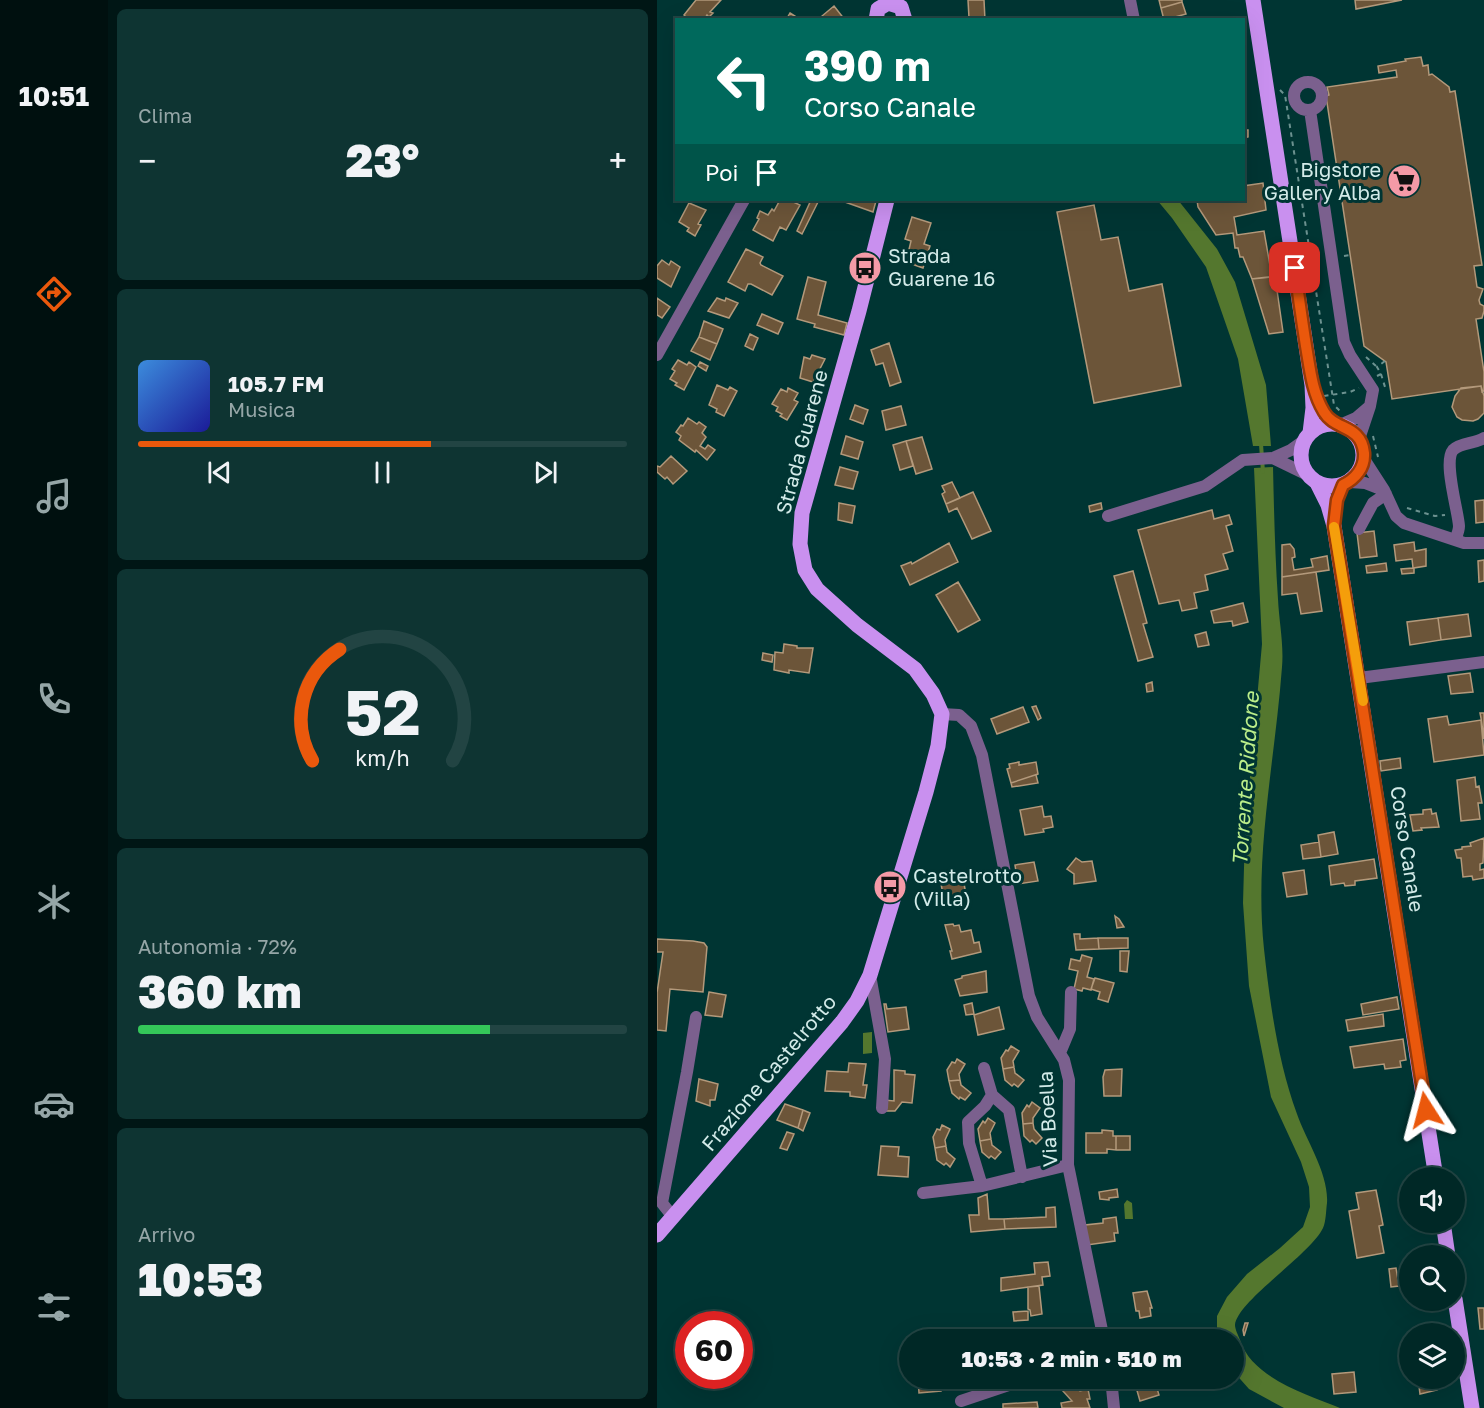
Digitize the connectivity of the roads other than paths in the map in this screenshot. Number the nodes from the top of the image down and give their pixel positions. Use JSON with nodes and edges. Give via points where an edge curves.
{"nodes":[{"id":1,"x":1130,"y":0,"type":"edge"},
{"id":2,"x":1253,"y":0,"type":"edge"},
{"id":3,"x":898,"y":2,"type":"edge"},
{"id":4,"x":874,"y":10,"type":"edge"},
{"id":5,"x":905,"y":18,"type":"edge"},
{"id":6,"x":1134,"y":18,"type":"edge"},
{"id":7,"x":1310,"y":110,"type":"dead end"},
{"id":8,"x":743,"y":201,"type":"edge"},
{"id":9,"x":887,"y":201,"type":"edge"},
{"id":10,"x":657,"y":355,"type":"edge"},
{"id":11,"x":1312,"y":385,"type":"junction"},
{"id":12,"x":1371,"y":406,"type":"junction"},
{"id":13,"x":1340,"y":420,"type":"junction"},
{"id":14,"x":1365,"y":435,"type":"junction"},
{"id":15,"x":1307,"y":437,"type":"junction"},
{"id":16,"x":1484,"y":438,"type":"edge"},
{"id":17,"x":1273,"y":458,"type":"junction"},
{"id":18,"x":1371,"y":460,"type":"junction"},
{"id":19,"x":1312,"y":479,"type":"junction"},
{"id":20,"x":1346,"y":483,"type":"junction"},
{"id":21,"x":1385,"y":492,"type":"junction"},
{"id":22,"x":1107,"y":516,"type":"dead end"},
{"id":23,"x":1334,"y":526,"type":"junction"},
{"id":24,"x":1359,"y":529,"type":"dead end"},
{"id":25,"x":1455,"y":540,"type":"junction"},
{"id":26,"x":1484,"y":543,"type":"edge"},
{"id":27,"x":1484,"y":662,"type":"edge"},
{"id":28,"x":1359,"y":678,"type":"junction"},
{"id":29,"x":942,"y":714,"type":"junction"},
{"id":30,"x":870,"y":975,"type":"junction"},
{"id":31,"x":1071,"y":992,"type":"dead end"},
{"id":32,"x":696,"y":1017,"type":"dead end"},
{"id":33,"x":1060,"y":1053,"type":"junction"},
{"id":34,"x":984,"y":1068,"type":"dead end"},
{"id":35,"x":992,"y":1095,"type":"junction"},
{"id":36,"x":882,"y":1108,"type":"dead end"},
{"id":37,"x":1068,"y":1165,"type":"junction"},
{"id":38,"x":1434,"y":1167,"type":"edge"},
{"id":39,"x":1022,"y":1177,"type":"junction"},
{"id":40,"x":982,"y":1186,"type":"junction"},
{"id":41,"x":923,"y":1192,"type":"dead end"},
{"id":42,"x":659,"y":1201,"type":"edge"},
{"id":43,"x":673,"y":1217,"type":"junction"},
{"id":44,"x":657,"y":1235,"type":"edge"},
{"id":45,"x":1457,"y":1311,"type":"edge"},
{"id":46,"x":1102,"y":1329,"type":"edge"},
{"id":47,"x":997,"y":1389,"type":"edge"},
{"id":48,"x":1112,"y":1389,"type":"edge"},
{"id":49,"x":961,"y":1401,"type":"dead end"},
{"id":50,"x":1114,"y":1408,"type":"edge"},
{"id":51,"x":1472,"y":1408,"type":"edge"}],
"edges":[{"from":1,"to":6,"type":"street"},
{"from":2,"to":11,"type":"main road","name":"Corso Canale"},
{"from":3,"to":4,"type":"main road"},
{"from":3,"to":5,"type":"main road"},
{"from":7,"to":12,"type":"street","via":[[1344,342],[1373,390]]},
{"from":8,"to":10,"type":"street"},
{"from":9,"to":29,"type":"main road","name":"Strada Guarene","via":[[802,513],[800,544],[805,570],[817,589],[915,669]]},
{"from":11,"to":13,"type":"main road","name":"Corso Canale","via":[[1325,415]]},
{"from":11,"to":15,"type":"main road","name":"Corso Canale","via":[[1313,408]]},
{"from":12,"to":13,"type":"street","via":[[1356,418]]},
{"from":12,"to":14,"type":"street"},
{"from":13,"to":14,"type":"main road","name":"Corso Canale"},
{"from":13,"to":15,"type":"main road","via":[[1317,428]]},
{"from":14,"to":18,"type":"main road"},
{"from":15,"to":17,"type":"street"},
{"from":15,"to":19,"type":"main road","name":"Corso Canale","via":[[1301,458]]},
{"from":16,"to":25,"type":"street","via":[[1454,449],[1451,455],[1459,528]]},
{"from":17,"to":19,"type":"street"},
{"from":17,"to":22,"type":"street","via":[[1243,460],[1205,486]]},
{"from":18,"to":20,"type":"main road","name":"Corso Canale"},
{"from":18,"to":21,"type":"street"},
{"from":19,"to":20,"type":"main road","via":[[1334,487]]},
{"from":19,"to":23,"type":"main road","name":"Corso Canale","via":[[1328,505]]},
{"from":20,"to":21,"type":"street","via":[[1365,483]]},
{"from":20,"to":23,"type":"main road","name":"Corso Canale","via":[[1337,500]]},
{"from":21,"to":24,"type":"street","via":[[1373,503]]},
{"from":21,"to":25,"type":"street","via":[[1396,516],[1404,523]]},
{"from":23,"to":28,"type":"main road","name":"Corso Canale"},
{"from":25,"to":26,"type":"street"},
{"from":27,"to":28,"type":"street"},
{"from":28,"to":38,"type":"main road","name":"Corso Canale"},
{"from":29,"to":30,"type":"main road","name":"Frazione Castelrotto","via":[[926,792]]},
{"from":29,"to":33,"type":"street","name":"Via Boella","via":[[959,715],[971,726],[982,755],[1029,996],[1037,1017]]},
{"from":30,"to":36,"type":"street","via":[[885,1059]]},
{"from":30,"to":43,"type":"main road","name":"Frazione Castelrotto","via":[[842,1022]]},
{"from":31,"to":33,"type":"street","via":[[1070,1029]]},
{"from":32,"to":42,"type":"street"},
{"from":33,"to":37,"type":"street","name":"Via Boella","via":[[1069,1080]]},
{"from":34,"to":35,"type":"street"},
{"from":35,"to":39,"type":"street","via":[[1009,1110]]},
{"from":35,"to":40,"type":"street","via":[[967,1122]]},
{"from":37,"to":39,"type":"street"},
{"from":37,"to":46,"type":"street","name":"Via Boella"},
{"from":39,"to":40,"type":"street"},
{"from":40,"to":41,"type":"street"},
{"from":42,"to":43,"type":"street"},
{"from":43,"to":44,"type":"main road","name":"Frazione Castelrotto"},
{"from":45,"to":51,"type":"main road"},
{"from":47,"to":49,"type":"street"},
{"from":48,"to":50,"type":"street"}]}
